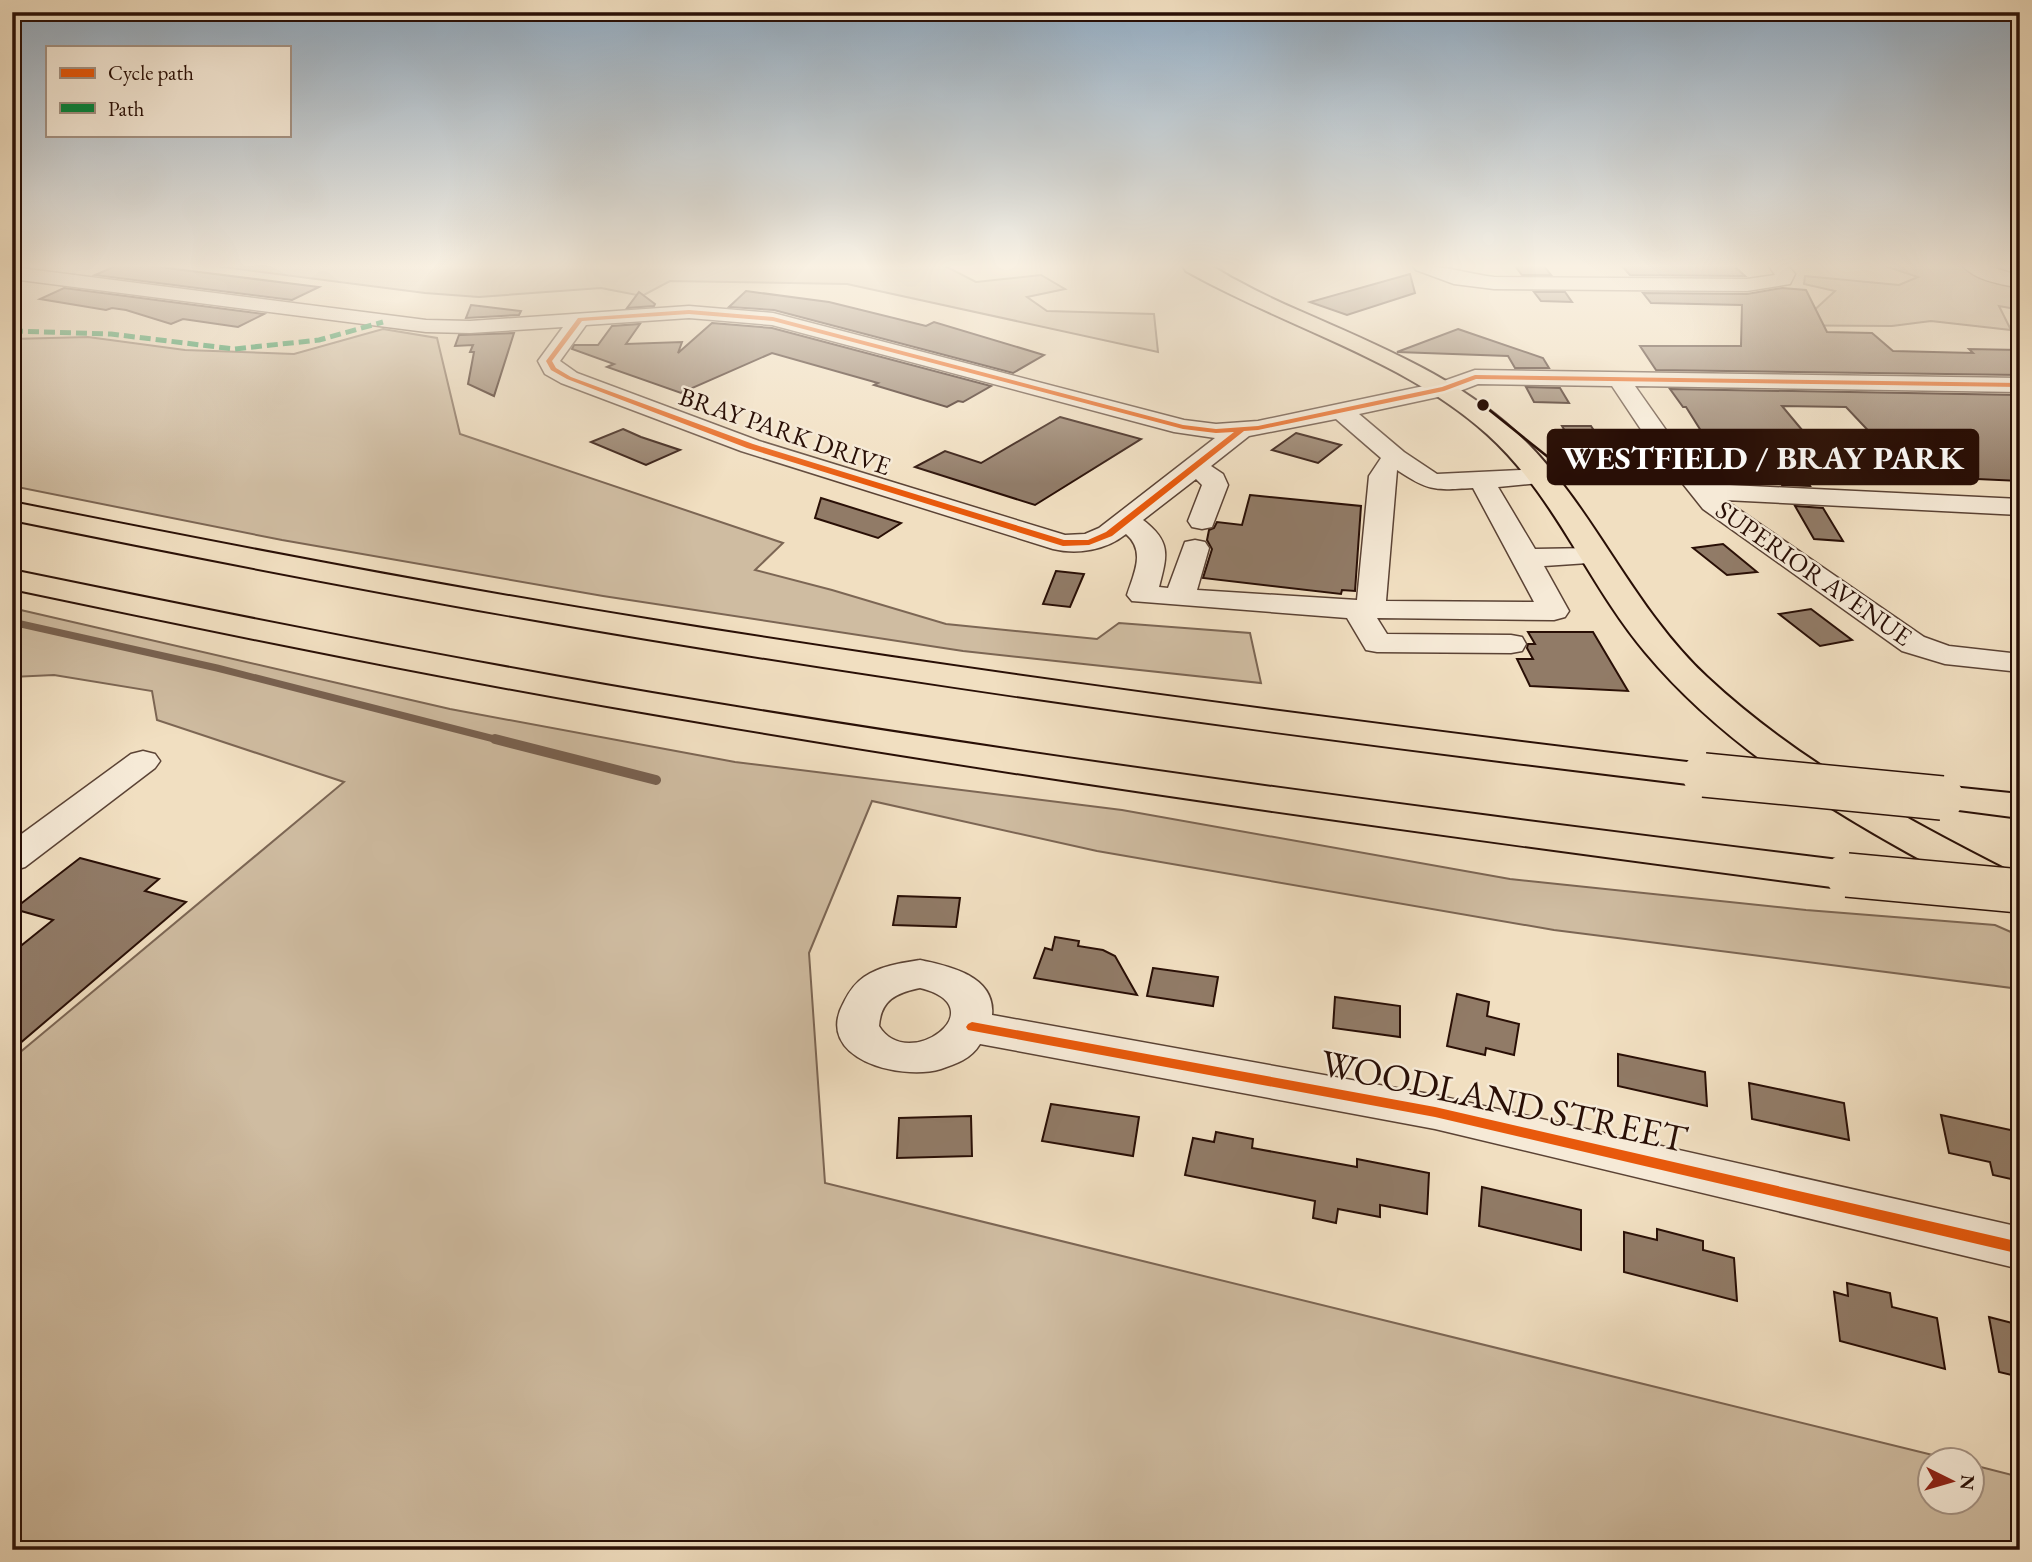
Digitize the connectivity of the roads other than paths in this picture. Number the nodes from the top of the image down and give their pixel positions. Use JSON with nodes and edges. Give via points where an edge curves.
{"nodes":[{"id":1,"x":565,"y":339,"type":"edge"},
{"id":2,"x":855,"y":339,"type":"edge"},
{"id":3,"x":1345,"y":339,"type":"edge"},
{"id":4,"x":1618,"y":378,"type":"junction"},
{"id":5,"x":2020,"y":385,"type":"edge"},
{"id":6,"x":1444,"y":389,"type":"junction"},
{"id":7,"x":1340,"y":410,"type":"junction"},
{"id":8,"x":1240,"y":431,"type":"junction"},
{"id":9,"x":1395,"y":457,"type":"junction"},
{"id":10,"x":1195,"y":467,"type":"junction"},
{"id":11,"x":1541,"y":477,"type":"junction"},
{"id":12,"x":1481,"y":479,"type":"junction"},
{"id":13,"x":1700,"y":491,"type":"junction"},
{"id":14,"x":2020,"y":507,"type":"edge"},
{"id":15,"x":12,"y":511,"type":"edge"},
{"id":16,"x":1127,"y":522,"type":"junction"},
{"id":17,"x":1593,"y":556,"type":"junction"},
{"id":18,"x":1526,"y":558,"type":"junction"},
{"id":19,"x":12,"y":579,"type":"edge"},
{"id":20,"x":1180,"y":597,"type":"junction"},
{"id":21,"x":1364,"y":609,"type":"junction"},
{"id":22,"x":1511,"y":644,"type":"dead end"},
{"id":23,"x":2020,"y":663,"type":"edge"},
{"id":24,"x":143,"y":761,"type":"dead end"},
{"id":25,"x":2020,"y":806,"type":"edge"},
{"id":26,"x":12,"y":859,"type":"edge"},
{"id":27,"x":2020,"y":893,"type":"edge"},
{"id":28,"x":972,"y":1027,"type":"dead end"},
{"id":29,"x":2020,"y":1248,"type":"edge"}],
"edges":[{"from":1,"to":16,"type":"street","name":"BRAY PARK DRIVE","via":[[549,361],[569,378],[750,446],[1055,541],[1096,540]]},
{"from":2,"to":8,"type":"street","name":"BRAY PARK DRIVE","via":[[1183,427]]},
{"from":3,"to":6,"type":"main road"},
{"from":4,"to":5,"type":"street","name":"BRAY PARK DRIVE"},
{"from":4,"to":6,"type":"street","name":"BRAY PARK DRIVE","via":[[1475,377]]},
{"from":4,"to":13,"type":"street","name":"SUPERIOR AVENUE"},
{"from":6,"to":7,"type":"street","name":"BRAY PARK DRIVE"},
{"from":6,"to":11,"type":"main road","via":[[1499,430]]},
{"from":7,"to":8,"type":"street","name":"BRAY PARK DRIVE"},
{"from":7,"to":9,"type":"street"},
{"from":8,"to":10,"type":"street","name":"BRAY PARK DRIVE"},
{"from":9,"to":12,"type":"street","via":[[1432,482]]},
{"from":9,"to":21,"type":"street","via":[[1382,476]]},
{"from":10,"to":16,"type":"street","name":"BRAY PARK DRIVE"},
{"from":10,"to":20,"type":"street","via":[[1214,479],[1215,485]]},
{"from":11,"to":12,"type":"street"},
{"from":11,"to":17,"type":"main road"},
{"from":12,"to":18,"type":"street"},
{"from":13,"to":14,"type":"street"},
{"from":13,"to":23,"type":"street","name":"SUPERIOR AVENUE","via":[[1913,644],[1942,654]]},
{"from":15,"to":25,"type":"main road","bridge":true,"via":[[447,595],[783,652],[1235,717],[1704,775]]},
{"from":16,"to":20,"type":"street","via":[[1149,537],[1153,550],[1142,594]]},
{"from":17,"to":18,"type":"street"},
{"from":17,"to":27,"type":"main road","via":[[1658,646],[1744,727],[1884,822]]},
{"from":18,"to":21,"type":"street","via":[[1554,611]]},
{"from":19,"to":27,"type":"main road","bridge":true,"via":[[477,672],[903,745],[1428,822]]},
{"from":20,"to":21,"type":"street"},
{"from":21,"to":22,"type":"street","via":[[1377,643]]},
{"from":24,"to":26,"type":"street"},
{"from":28,"to":29,"type":"street","name":"WOODLAND STREET","via":[[1435,1112]]}]}
